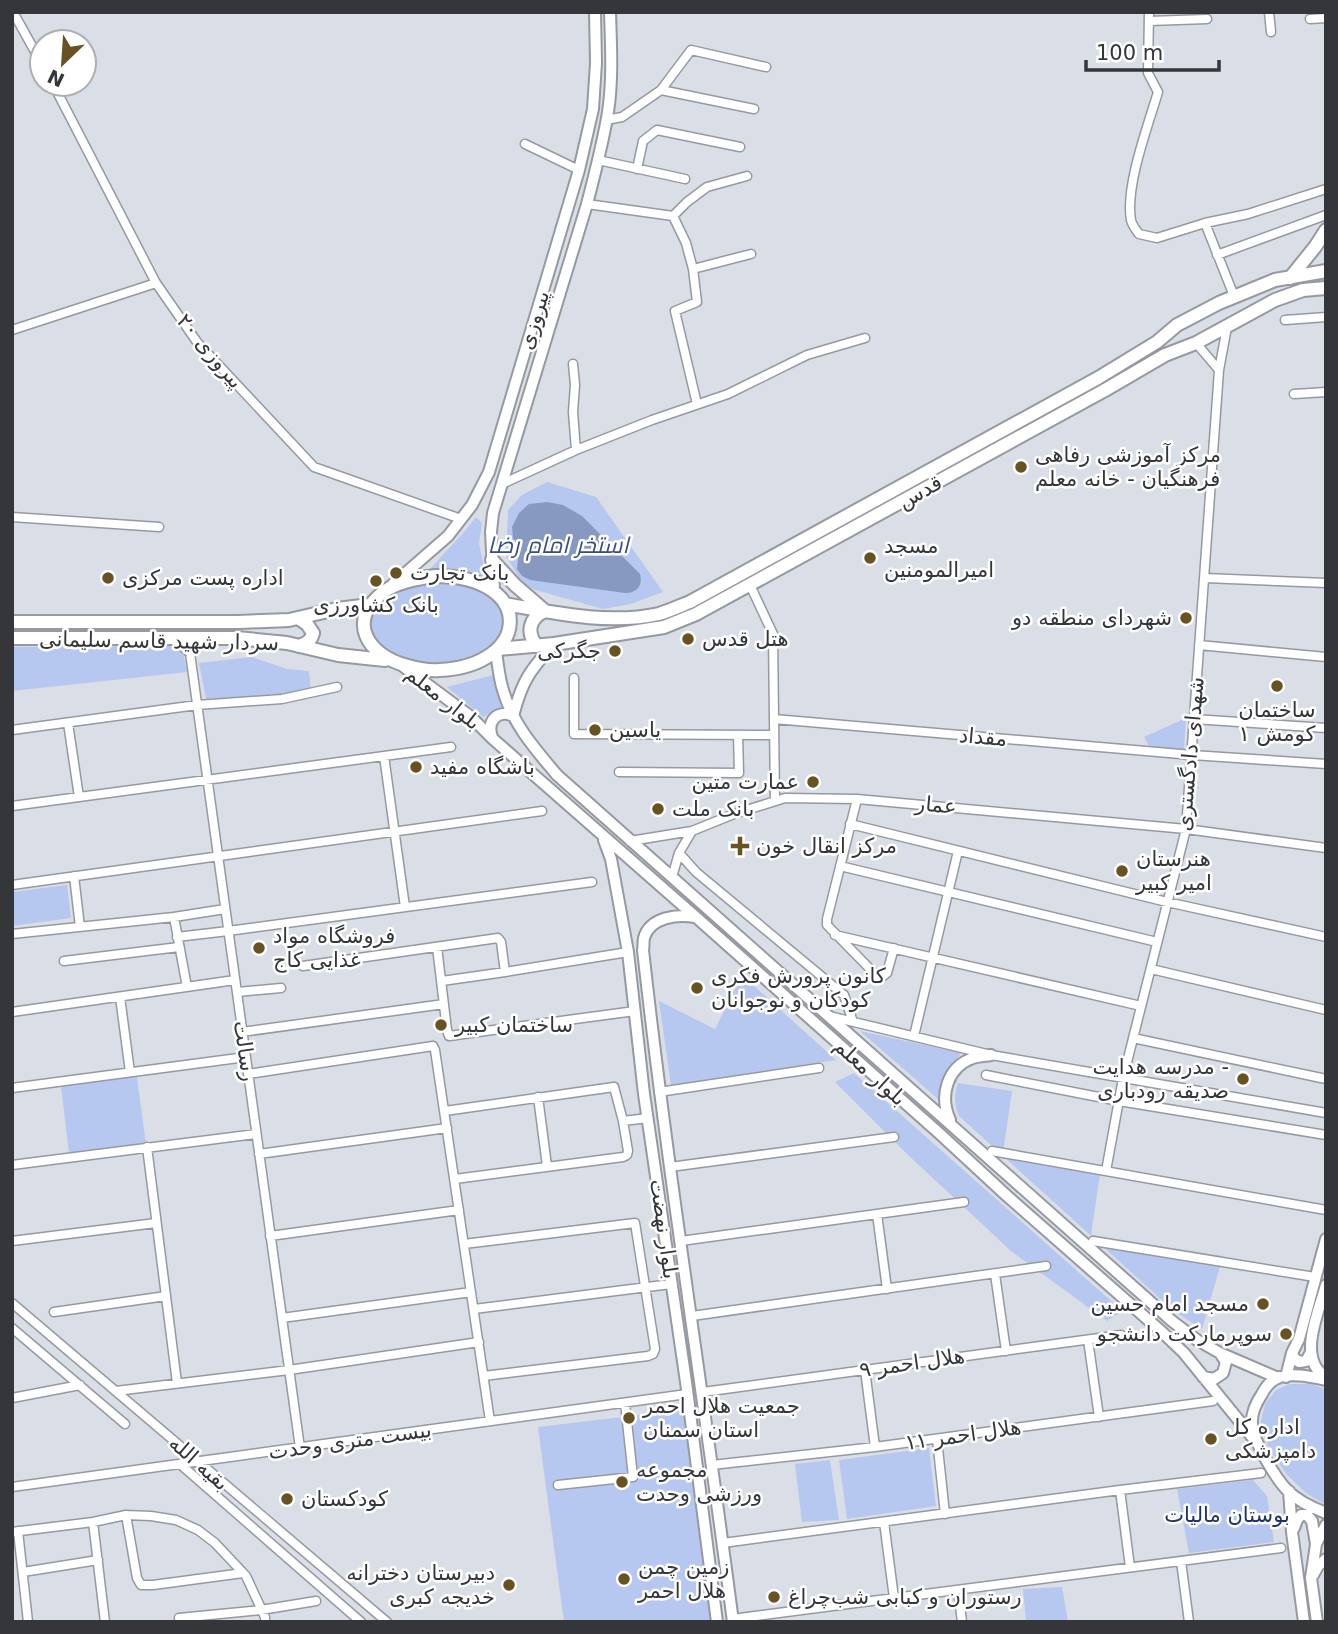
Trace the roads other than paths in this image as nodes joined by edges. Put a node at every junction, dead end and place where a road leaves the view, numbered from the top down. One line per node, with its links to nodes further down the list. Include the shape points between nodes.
1 (13, 12): 10 (street)
2 (595, 12): 20 (main road, پیروزی, via 593,109)
3 (610, 12): 15 (main road, پیروزی, via 612,63)
4 (1269, 12): 9 (street)
5 (1149, 17): 7 (street); 27 (street, via 1148,73 1158,92 1135,169 1131,223 1139,234 1157,238)
6 (1326, 18): 8 (street)
7 (1207, 19)
8 (1310, 19)
9 (1271, 32)
10 (28, 39)
11 (766, 67): 12 (street, via 691,50)
12 (661, 90): 14 (street); 15 (street, via 622,117)
13 (60, 98): 34 (street, پیروزی ۲۰)
14 (754, 109)
15 (606, 120): 18 (main road, پیروزی)
16 (524, 144): 20 (street)
17 (740, 147): 19 (street, via 657,130 643,141)
18 (598, 160): 19 (street); 24 (main road, پیروزی)
19 (637, 169): 22 (street)
20 (579, 170): 54 (main road, پیروزی, via 489,472)
21 (747, 176): 26 (street, via 707,187)
22 (685, 179)
23 (1326, 189): 27 (street)
24 (587, 204): 26 (street); 52 (main road, پیروزی)
25 (1326, 215): 30 (street)
26 (673, 216): 31 (street)
27 (1205, 223): 30 (street)
28 (1326, 230): 33 (main road)
29 (751, 254): 31 (street)
30 (1217, 255): 37 (street)
31 (693, 269): 50 (street, via 696,302 675,312)
32 (1326, 271): 33 (main road, قدس)
33 (1290, 278): 35 (main road, قدس)
34 (156, 283): 43 (street); 54 (street, پیروزی ۲۰, via 197,342 314,467)
35 (1269, 283): 37 (main road, قدس); 38 (main road, via 1278,291)
36 (1326, 288): 38 (main road, قدس)
37 (1234, 296): 41 (main road, قدس)
38 (1275, 300): 42 (main road, قدس)
39 (1326, 317): 40 (street)
40 (1286, 320)
41 (1177, 325): 45 (main road, via 1173,333 1176,343); 64 (main road, قدس, via 1098,378 690,602 661,613 617,619)
42 (1227, 327): 45 (main road, قدس); 47 (street, شهدای دادگستری)
43 (12, 330)
44 (865, 338): 50 (street, via 807,355)
45 (1194, 344): 47 (street); 59 (main road, قدس, via 1166,355)
46 (573, 364): 51 (street)
47 (1219, 370): 57 (street, شهدای دادگستری)
48 (1326, 392): 49 (street)
49 (1294, 394)
50 (697, 404): 51 (street)
51 (576, 450): 52 (street)
52 (502, 484): 56 (main road, پیروزی, via 493,513)
53 (12, 517): 55 (street)
54 (461, 519): 60 (main road, پیروزی)
55 (159, 527)
56 (492, 560): 61 (main road, پیروزی); 64 (main road)
57 (1205, 578): 58 (street); 71 (street, شهدای دادگستری)
58 (1326, 583)
59 (750, 585): 70 (main road, قدس, via 664,627); 82 (street, via 773,634)
60 (386, 590): 61 (main road, via 436,576 467,579); 63 (main road)
61 (495, 591): 62 (main road)
62 (505, 604): 64 (main road, قدس); 74 (main road, via 511,619 509,631)
63 (370, 605): 65 (main road); 77 (main road, via 365,615 367,639)
64 (545, 611): 73 (main road, via 530,626)
65 (298, 618): 66 (main road); 72 (main road, via 313,633)
66 (12, 622)
67 (12, 638): 68 (main road, سردار شهید قاسم سلیمانی)
68 (174, 638): 69 (main road, سردار شهید قاسم سلیمانی); 75 (street)
69 (209, 638): 72 (main road, سردار شهید قاسم سلیمانی); 75 (street)
70 (554, 644): 73 (main road, قدس); 81 (main road, via 534,666)
71 (1199, 645): 76 (street); 83 (street, شهدای دادگستری)
72 (299, 646): 77 (main road, سردار شهید قاسم سلیمانی)
73 (537, 646): 74 (main road, قدس)
74 (497, 650): 77 (main road, via 456,669 425,670); 81 (main road, بلوار معلم, via 503,690)
75 (190, 653): 80 (street, رسالت)
76 (1326, 657)
77 (394, 662): 89 (main road, بلوار معلم, via 462,709)
78 (575, 678): 87 (street, via 574,734)
79 (337, 687): 80 (street, via 282,699)
80 (197, 705): 84 (street); 95 (street, رسالت)
81 (513, 716): 89 (main road, via 495,716 489,727); 106 (main road, بلوار معلم, via 557,775)
82 (774, 719): 88 (street); 91 (street, مقداد)
83 (1194, 719): 85 (street); 91 (street, شهدای دادگستری)
84 (68, 723): 86 (street); 96 (street)
85 (1326, 728)
86 (12, 730)
87 (738, 735): 88 (street); 94 (street, via 739,773)
88 (774, 735): 98 (street)
89 (493, 739): 105 (main road, بلوار معلم)
90 (451, 747): 92 (street)
91 (1192, 755): 93 (street, مقداد); 102 (street, شهدای دادگستری)
92 (384, 756): 95 (street); 103 (street)
93 (1326, 764)
94 (619, 772)
95 (207, 779): 96 (street); 110 (street, رسالت)
96 (79, 797): 99 (street)
97 (857, 799): 98 (street, عمار); 101 (street); 102 (street, عمار)
98 (775, 801): 104 (street, عمار)
99 (12, 806)
100 (542, 811): 103 (street)
101 (850, 824): 108 (street); 111 (street)
102 (1186, 829): 107 (street, عمار); 117 (street, شهدای دادگستری)
103 (394, 831): 110 (street); 118 (street)
104 (692, 831): 106 (street, عمار); 109 (street)
105 (603, 837): 121 (main road, بلوار معلم); 124 (main road, بلوار نهضت)
106 (630, 841): 113 (main road, بلوار معلم)
107 (1326, 848)
108 (958, 851): 116 (street); 117 (street)
109 (679, 853): 113 (street); 152 (street, via 844,995)
110 (218, 857): 112 (street); 119 (street, رسالت)
111 (840, 866): 116 (street); 126 (street, via 827,919)
112 (74, 876): 115 (street); 122 (street)
113 (672, 877): 151 (main road, بلوار معلم)
114 (592, 882): 118 (street)
115 (12, 884)
116 (948, 892): 130 (street); 135 (street)
117 (1167, 902): 129 (street); 130 (street, شهدای دادگستری)
118 (405, 907): 123 (street)
119 (225, 909): 120 (street); 123 (street, رسالت)
120 (174, 917): 122 (street); 128 (street)
121 (697, 918): 127 (main road, via 667,917); 221 (main road, بلوار معلم, via 1162,1332)
122 (80, 927): 125 (street)
123 (228, 931): 128 (street); 140 (street, رسالت)
124 (625, 931): 127 (main road, via 638,929); 134 (main road, بلوار نهضت)
125 (12, 934)
126 (835, 935): 133 (street); 133 (street, via 883,978)
127 (645, 936): 165 (main road, بلوار نهضت)
128 (177, 937): 131 (street)
129 (1326, 937)
130 (1157, 942): 138 (street, شهدای دادگستری)
131 (179, 947): 136 (street); 142 (street)
132 (437, 947): 137 (street); 139 (street, via 498,938); 141 (street)
133 (894, 948): 135 (street)
134 (628, 952): 139 (street); 149 (main road, بلوار نهضت)
135 (932, 957): 147 (street); 154 (street)
136 (64, 961)
137 (303, 966)
138 (1150, 969): 147 (street, شهدای دادگستری); 148 (street)
139 (505, 972): 141 (street)
140 (235, 980): 142 (street); 144 (street, رسالت)
141 (442, 981): 146 (street)
142 (187, 987): 145 (street)
143 (281, 988): 144 (street)
144 (237, 992): 153 (street, رسالت)
145 (120, 997): 150 (street); 159 (street)
146 (444, 1004): 149 (street, via 449,1035); 153 (street)
147 (1141, 1006): 155 (street, شهدای دادگستری)
148 (1326, 1010)
149 (635, 1011): 170 (main road, بلوار نهضت)
150 (12, 1012)
151 (829, 1016): 152 (street); 172 (main road, بلوار معلم)
152 (853, 1022): 154 (street)
153 (242, 1032): 157 (street, رسالت)
154 (914, 1036): 156 (street)
155 (1133, 1038): 162 (street, شهدای دادگستری); 163 (street)
156 (991, 1055): 162 (street); 172 (main road, via 974,1057 949,1078 945,1111)
157 (246, 1057): 159 (street); 160 (street, رسالت)
158 (819, 1068): 165 (street)
159 (130, 1072): 164 (street)
160 (248, 1074): 168 (street, via 433,1046); 174 (street, رسالت)
161 (986, 1074): 167 (street)
162 (1123, 1078): 167 (street, شهدای دادگستری); 169 (street)
163 (1326, 1079)
164 (12, 1088)
165 (659, 1092): 182 (main road, بلوار نهضت)
166 (538, 1097): 168 (street); 171 (street, via 614,1087); 181 (street)
167 (1119, 1101): 175 (street); 183 (street, شهدای دادگستری)
168 (445, 1111): 173 (street)
169 (1326, 1113)
170 (648, 1118): 171 (street); 199 (main road, بلوار نهضت)
171 (623, 1121): 181 (street, via 627,1155)
172 (953, 1126): 215 (main road, بلوار معلم, via 1172,1321)
173 (447, 1128): 179 (street); 184 (street)
174 (256, 1133): 177 (street); 179 (street, رسالت)
175 (1326, 1135)
176 (894, 1137): 182 (street)
177 (147, 1147): 180 (street); 189 (street)
178 (992, 1151): 183 (street)
179 (259, 1154): 190 (street, رسالت)
180 (12, 1165)
181 (547, 1166): 184 (street)
182 (670, 1167): 193 (main road, بلوار نهضت)
183 (1106, 1171): 187 (street)
184 (455, 1179): 186 (street)
185 (964, 1202): 188 (street)
186 (459, 1210): 190 (street); 195 (street)
187 (1326, 1210)
188 (877, 1214): 193 (street); 201 (street)
189 (156, 1223): 192 (street); 204 (street)
190 (270, 1236): 209 (street, رسالت)
191 (1326, 1239): 198 (main road)
192 (12, 1241)
193 (681, 1241): 208 (main road, بلوار نهضت)
194 (1093, 1241): 198 (street)
195 (464, 1244): 200 (street, via 635,1223); 203 (street)
196 (1046, 1266): 197 (street)
197 (995, 1274): 201 (street); 214 (street)
198 (1315, 1277): 216 (main road)
199 (671, 1283): 200 (street); 228 (main road, بلوار نهضت)
200 (645, 1287): 206 (street); 220 (street, via 653,1354)
201 (887, 1289): 208 (street)
202 (1325, 1290): 217 (main road)
203 (471, 1292): 206 (street); 209 (street)
204 (166, 1296): 207 (street); 224 (street)
205 (12, 1303): 226 (street, بقیه الله)
206 (474, 1309): 213 (street)
207 (54, 1312)
208 (692, 1316): 227 (main road, بلوار نهضت)
209 (282, 1318): 218 (street, رسالت)
210 (12, 1328): 225 (street)
211 (1121, 1335): 212 (street, هلال احمر ۹)
212 (1087, 1340): 214 (street, هلال احمر ۹); 232 (street)
213 (479, 1342): 218 (street); 220 (street)
214 (1006, 1351): 219 (street, هلال احمر ۹)
215 (1220, 1353): 221 (main road, via 1226,1362 1223,1373 1214,1379); 222 (main road, بلوار معلم)
216 (1292, 1353): 217 (main road, via 1299,1362); 222 (main road)
217 (1310, 1354): 223 (main road)
218 (289, 1370): 224 (street); 238 (street, رسالت)
219 (865, 1370): 227 (street, هلال احمر ۹); 237 (street)
220 (484, 1376): 233 (street)
221 (1203, 1377): 236 (main road, بلوار معلم)
222 (1282, 1377): 223 (main road); 236 (main road, via 1265,1389 1254,1405 1252,1425)
223 (1326, 1379)
224 (177, 1383): 226 (street)
225 (80, 1385): 229 (street); 234 (street)
226 (116, 1391): 239 (street, بقیه الله)
227 (703, 1392): 241 (main road, بلوار نهضت)
228 (687, 1394): 231 (street, بیست متری وحدت); 266 (main road, بلوار نهضت)
229 (12, 1398)
230 (1213, 1401): 232 (street, هلال احمر ۱۱)
231 (625, 1403): 233 (street, بیست متری وحدت); 243 (street, via 633,1477)
232 (1099, 1417): 235 (street, هلال احمر ۱۱)
233 (490, 1421): 238 (street, بیست متری وحدت)
234 (125, 1424)
235 (937, 1439): 237 (street, هلال احمر ۱۱); 248 (street)
236 (1258, 1444): 246 (main road, بلوار معلم)
237 (875, 1447): 241 (street, هلال احمر ۱۱)
238 (300, 1448): 239 (street, بیست متری وحدت)
239 (198, 1462): 240 (street, بیست متری وحدت); 278 (street, بقیه الله)
240 (180, 1464): 244 (street, بیست متری وحدت); 277 (street)
241 (712, 1465): 255 (main road, بلوار نهضت)
242 (1261, 1474): 245 (street)
243 (558, 1485)
244 (12, 1487)
245 (1120, 1490): 248 (street); 261 (street)
246 (1289, 1491): 247 (main road); 254 (main road)
247 (1326, 1513)
248 (945, 1514): 251 (street)
249 (126, 1515): 250 (street); 263 (street, via 176,1520 198,1530); 263 (street, via 141,1586)
250 (93, 1522): 253 (street); 259 (street)
251 (884, 1522): 255 (street); 268 (street)
252 (1326, 1525): 256 (main road)
253 (15, 1532): 262 (street)
254 (1292, 1532): 256 (main road, via 1301,1515 1307,1515); 282 (main road)
255 (723, 1543): 264 (main road, بلوار نهضت)
256 (1315, 1544): 265 (main road)
257 (1281, 1548): 260 (street)
258 (1326, 1559): 265 (main road)
259 (98, 1560): 262 (street); 275 (street)
260 (1181, 1561): 261 (street); 281 (street)
261 (1130, 1567): 267 (street)
262 (23, 1572): 274 (street)
263 (243, 1573): 270 (street)
264 (727, 1578): 266 (main road); 273 (main road, بلوار نهضت)
265 (1311, 1578): 272 (main road)
266 (712, 1579): 279 (main road, بلوار نهضت)
267 (958, 1590): 268 (street); 280 (street)
268 (894, 1598): 273 (street)
269 (316, 1601): 270 (street)
270 (261, 1610): 271 (street); 276 (street)
271 (179, 1618)
272 (1320, 1619)
273 (733, 1620)
274 (28, 1622)
275 (105, 1622)
276 (265, 1622)
277 (361, 1622)
278 (387, 1622)
279 (717, 1622)
280 (962, 1622)
281 (1189, 1622)
282 (1304, 1622)

